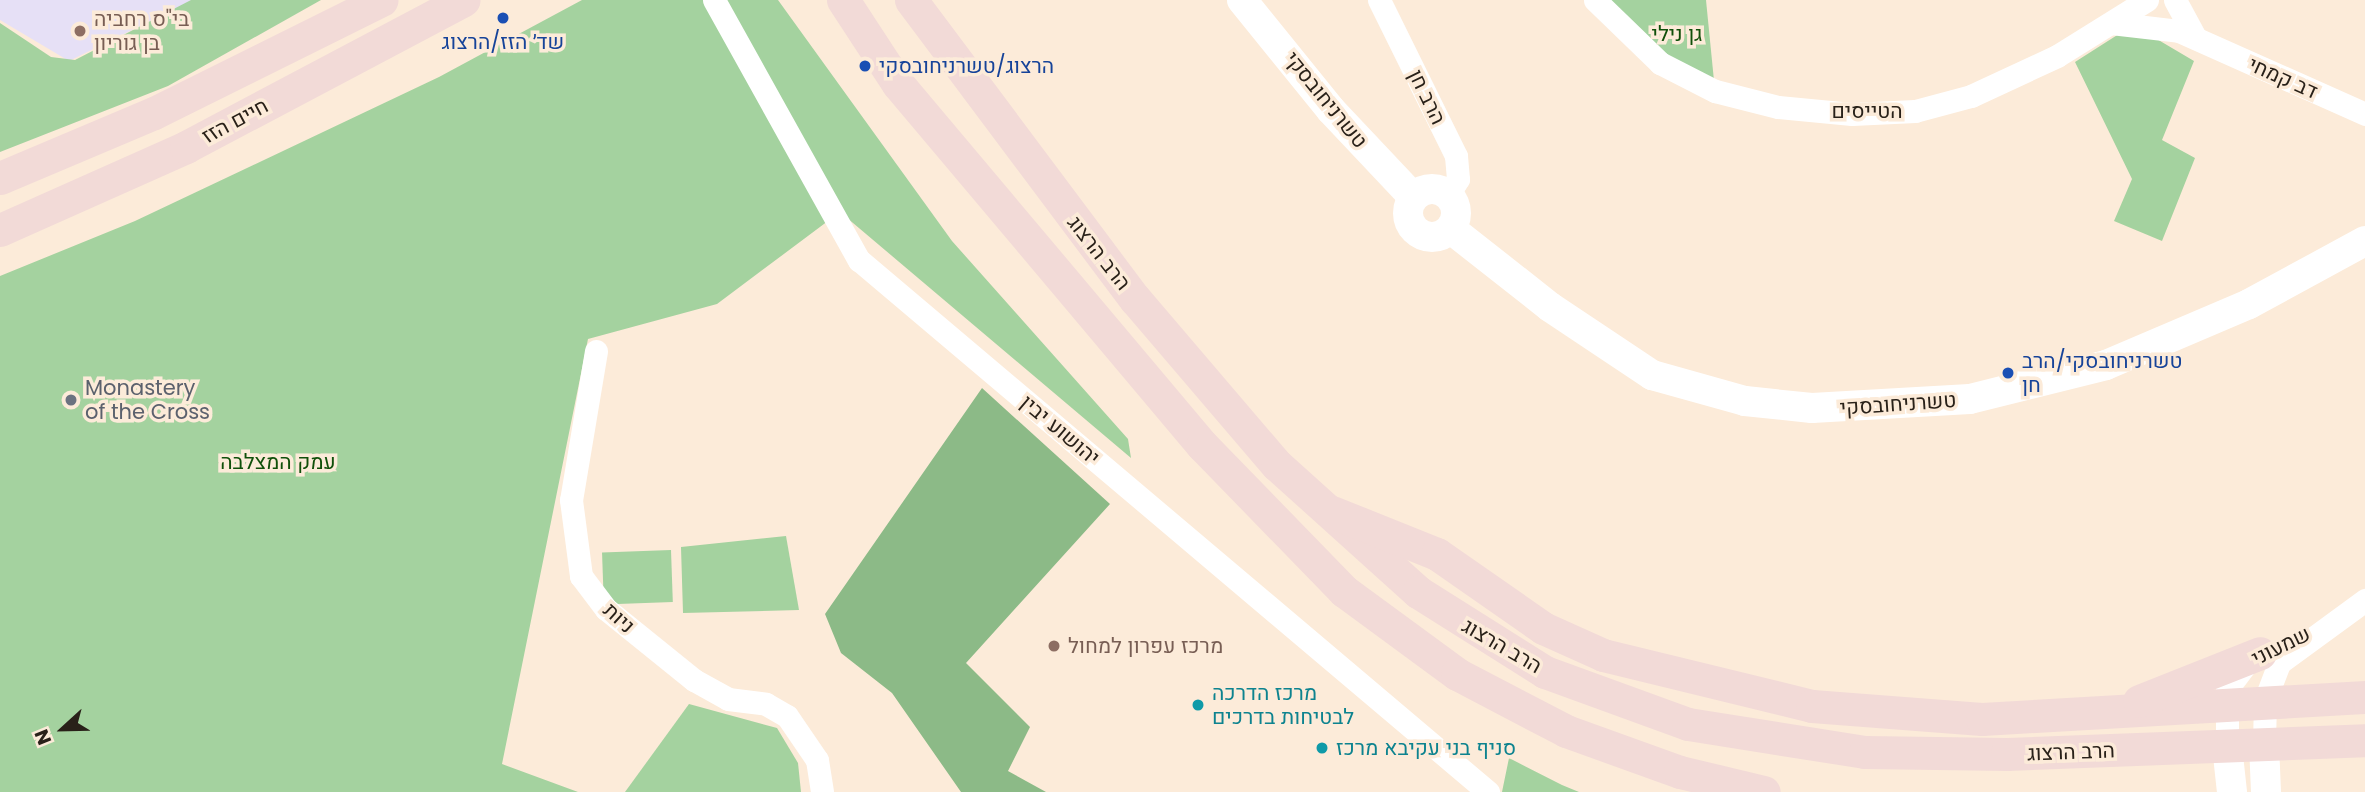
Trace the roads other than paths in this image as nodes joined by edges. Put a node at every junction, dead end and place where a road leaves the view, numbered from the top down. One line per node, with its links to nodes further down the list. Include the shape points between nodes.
1 (382, 0): 16 (main road, חיים הזז, via 155,113)
2 (464, 0): 20 (main road, חיים הזז, via 186,147)
3 (714, 0): 35 (street, יהושוע יבין, via 859,260)
4 (843, 0): 36 (main road, הרב הרצוג, via 898,84 1202,445 1344,591 1457,674 1566,732 1680,772)
5 (911, 0): 15 (main road, הרב הרצוג)
6 (933, 0): 15 (main road)
7 (1242, 0): 18 (street, טשרניחובסקי, via 1339,120)
8 (1379, 0): 17 (street, הרב חן, via 1456,156 1458,179)
9 (2147, 0): 12 (street, הטייסים)
10 (2175, 0): 13 (street, via 2182,23)
11 (1603, 5): 12 (street, הטייסים, via 1660,63 1716,91 1779,107 1852,114 1915,111 1971,96)
12 (2111, 23): 13 (street, דב קמחי, via 2167,27)
13 (2201, 41): 14 (street, דב קמחי)
14 (2365, 114)
15 (996, 119): 23 (main road, הרב הרצוג, via 1225,408)
16 (0, 178)
17 (1448, 195): 18 (street, via 1433,189); 19 (street, via 1456,214)
18 (1413, 197): 19 (street, via 1407,214 1419,234 1436,237)
19 (1451, 229): 21 (street, טשרניחובסקי, via 1550,307 1652,375 1745,401 1850,409 1970,399 2106,365 2249,304)
20 (0, 230)
21 (2365, 241)
22 (596, 351): 34 (street, ניות, via 572,500 581,576 606,609 694,680 728,699 766,704 788,716 817,760)
23 (1318, 507): 30 (main road, via 1437,554 1555,634 1717,687 1922,719); 33 (main road, הרב הרצוג, via 1467,628 1545,672 1688,724 1865,752)
24 (2365, 600): 25 (street, שמעוני)
25 (2321, 627): 26 (street, שמעוני); 28 (street, שמעוני, via 2279,663)
26 (2260, 653): 29 (street, שמעוני, via 2238,669); 30 (main road)
27 (2365, 697): 28 (main road)
28 (2265, 700): 29 (main road); 32 (street, שמעוני)
29 (2224, 703): 30 (main road); 33 (street, שמעוני)
30 (2121, 710)
31 (2365, 740): 32 (main road, הרב הרצוג)
32 (2264, 744): 33 (main road, הרב הרצוג); 38 (street)
33 (2227, 746): 37 (street)
34 (822, 792)
35 (1488, 792)
36 (1763, 792)
37 (2232, 792)
38 (2266, 792)

